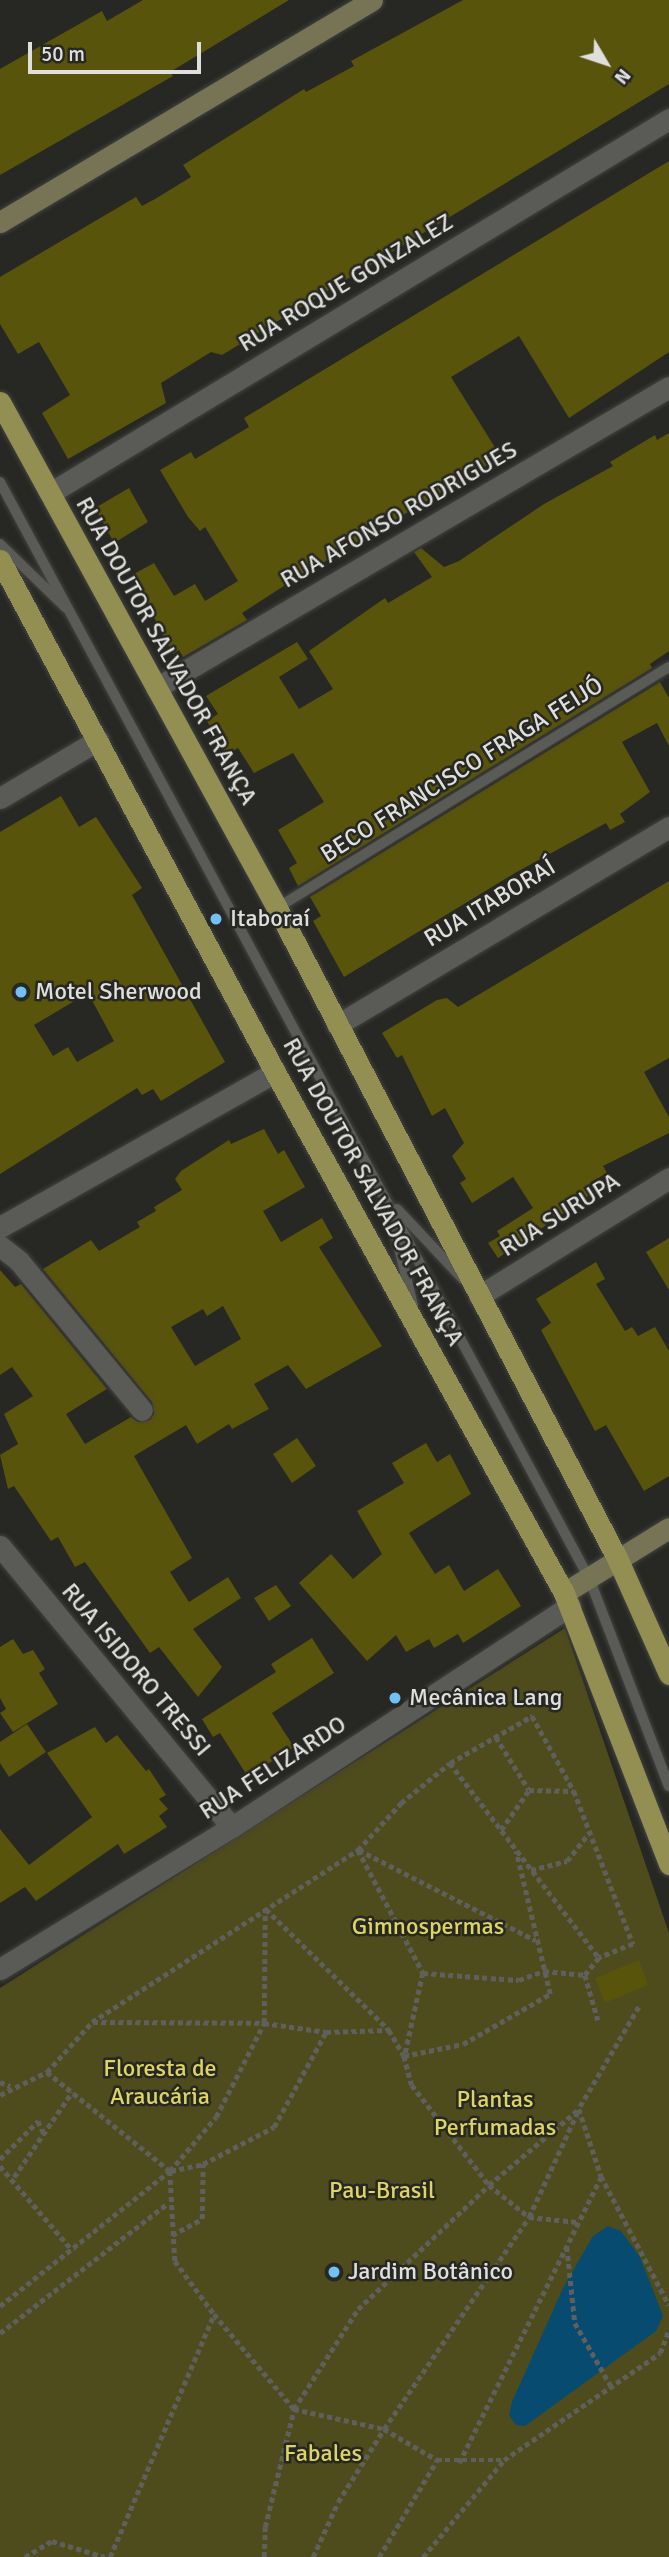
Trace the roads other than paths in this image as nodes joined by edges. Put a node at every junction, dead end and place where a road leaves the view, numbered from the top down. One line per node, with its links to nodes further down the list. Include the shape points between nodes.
1 (372, 0): 3 (street)
2 (669, 119): 7 (street, RUA ROQUE GONZALEZ)
3 (0, 222)
4 (669, 387): 12 (street, RUA AFONSO RODRIGUES)
5 (0, 402): 7 (main road, RUA DOUTOR SALVADOR FRANÇA)
6 (0, 482): 10 (lane)
7 (50, 493): 12 (main road, RUA DOUTOR SALVADOR FRANÇA)
8 (0, 544): 10 (lane)
9 (0, 560): 13 (main road, RUA DOUTOR SALVADOR FRANÇA)
10 (74, 616): 20 (lane)
11 (669, 667): 16 (lane, BECO FRANCISCO FRAGA FEIJÓ)
12 (156, 688): 16 (main road, RUA DOUTOR SALVADOR FRANÇA)
13 (99, 740): 14 (street); 18 (main road, RUA DOUTOR SALVADOR FRANÇA)
14 (0, 798)
15 (669, 827): 17 (street, RUA ITABORAÍ)
16 (277, 908): 17 (main road, RUA DOUTOR SALVADOR FRANÇA)
17 (337, 1025): 23 (main road, RUA DOUTOR SALVADOR FRANÇA)
18 (275, 1072): 21 (street); 24 (main road, RUA DOUTOR SALVADOR FRANÇA)
19 (669, 1178): 23 (street, RUA SURUPA)
20 (388, 1199): 23 (lane); 24 (lane); 29 (lane)
21 (0, 1227)
22 (0, 1245): 25 (street, via 19,1261)
23 (479, 1296): 28 (main road, RUA DOUTOR SALVADOR FRANÇA)
24 (418, 1329): 30 (main road, RUA DOUTOR SALVADOR FRANÇA)
25 (142, 1410)
26 (669, 1528): 28 (street, RUA FELIZARDO)
27 (0, 1546): 33 (street, RUA ISIDORO TRESSI)
28 (618, 1560): 29 (street, RUA FELIZARDO); 31 (main road, RUA DOUTOR SALVADOR FRANÇA)
29 (589, 1578): 30 (street, RUA FELIZARDO); 32 (lane)
30 (567, 1599): 33 (street, RUA FELIZARDO); 34 (main road, RUA DOUTOR SALVADOR FRANÇA)
31 (669, 1674)
32 (669, 1786)
33 (232, 1827): 35 (street, RUA FELIZARDO)
34 (669, 1864)
35 (0, 1969)

